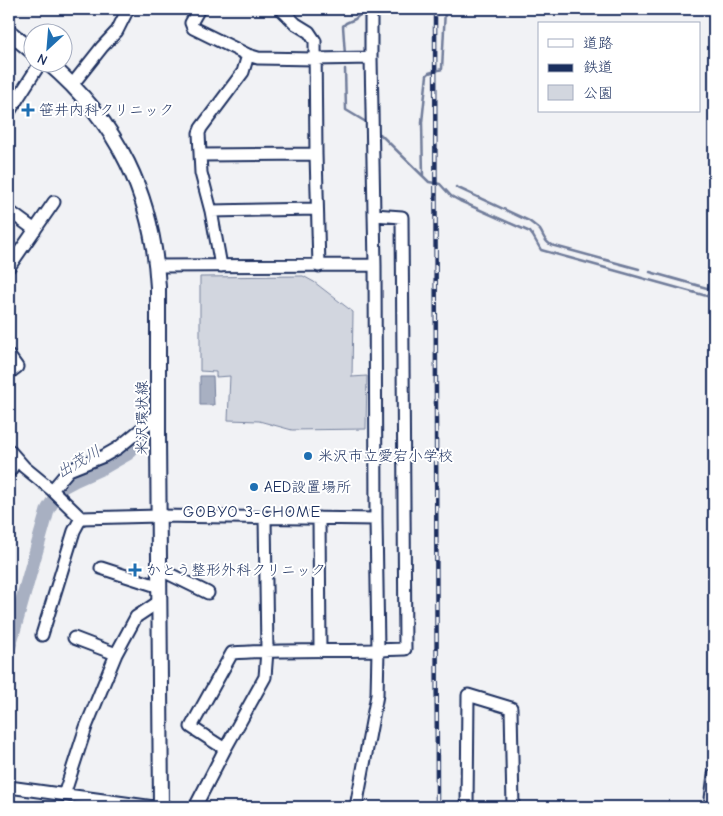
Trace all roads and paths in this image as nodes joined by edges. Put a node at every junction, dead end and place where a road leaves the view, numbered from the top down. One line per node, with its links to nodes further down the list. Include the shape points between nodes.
1 (128, 9): 12 (street, via 117,31)
2 (199, 9): 7 (street, via 191,23 193,28)
3 (281, 9): 9 (street, via 309,32 315,41)
4 (371, 9): 8 (street)
5 (9, 32): 6 (main road)
6 (22, 43)
7 (248, 55): 9 (street); 15 (street, via 243,72 201,128)
8 (371, 58): 9 (street); 20 (street)
9 (315, 59): 14 (street)
10 (34, 72): 13 (street)
11 (58, 72): 12 (main road, 米沢環状線)
12 (72, 85): 22 (main road, 米沢環状線, via 100,117 127,162 142,195)
13 (9, 112)
14 (316, 154): 15 (street); 17 (street)
15 (201, 155): 19 (street, via 202,178)
16 (54, 202): 21 (street)
17 (317, 209): 19 (street); 24 (street)
18 (9, 211): 21 (street)
19 (211, 211): 23 (street)
20 (374, 215): 25 (street); 45 (street, via 402,217 405,649)
21 (35, 230): 26 (street)
22 (157, 266): 23 (street); 29 (main road, 米沢環状線)
23 (221, 266): 24 (street)
24 (319, 266): 25 (street)
25 (375, 266): 38 (street)
26 (9, 267)
27 (9, 356): 28 (street, via 17,367)
28 (9, 373)
29 (158, 416): 33 (street, via 118,448 70,470); 34 (main road, 米沢環状線)
30 (9, 450): 31 (street)
31 (17, 460): 32 (street); 33 (street)
32 (9, 472)
33 (52, 490): 36 (street)
34 (159, 516): 35 (street); 36 (street); 40 (main road, 米沢環状線)
35 (265, 517): 37 (street); 46 (street)
36 (81, 518): 43 (street, via 74,531)
37 (319, 518): 38 (street); 47 (street)
38 (376, 518): 45 (street)
39 (101, 568): 42 (street)
40 (159, 569): 41 (street); 42 (main road, 米沢環状線)
41 (208, 593)
42 (160, 594): 48 (street, via 136,617); 55 (main road, 米沢環状線)
43 (42, 635)
44 (74, 638): 48 (street)
45 (378, 650): 47 (street); 57 (street, via 377,695)
46 (267, 651): 47 (street); 49 (street, via 265,676); 49 (street, via 232,653 191,727)
47 (320, 651)
48 (116, 654): 52 (street, via 86,727)
49 (225, 749): 56 (street)
50 (714, 775): 60 (street)
51 (9, 787): 52 (street)
52 (64, 795): 53 (street)
53 (95, 803): 54 (street)
54 (154, 807)
55 (160, 807)
56 (195, 807)
57 (356, 807)
58 (467, 807): 59 (street, via 468,695 511,708)
59 (513, 807)
60 (710, 807)

